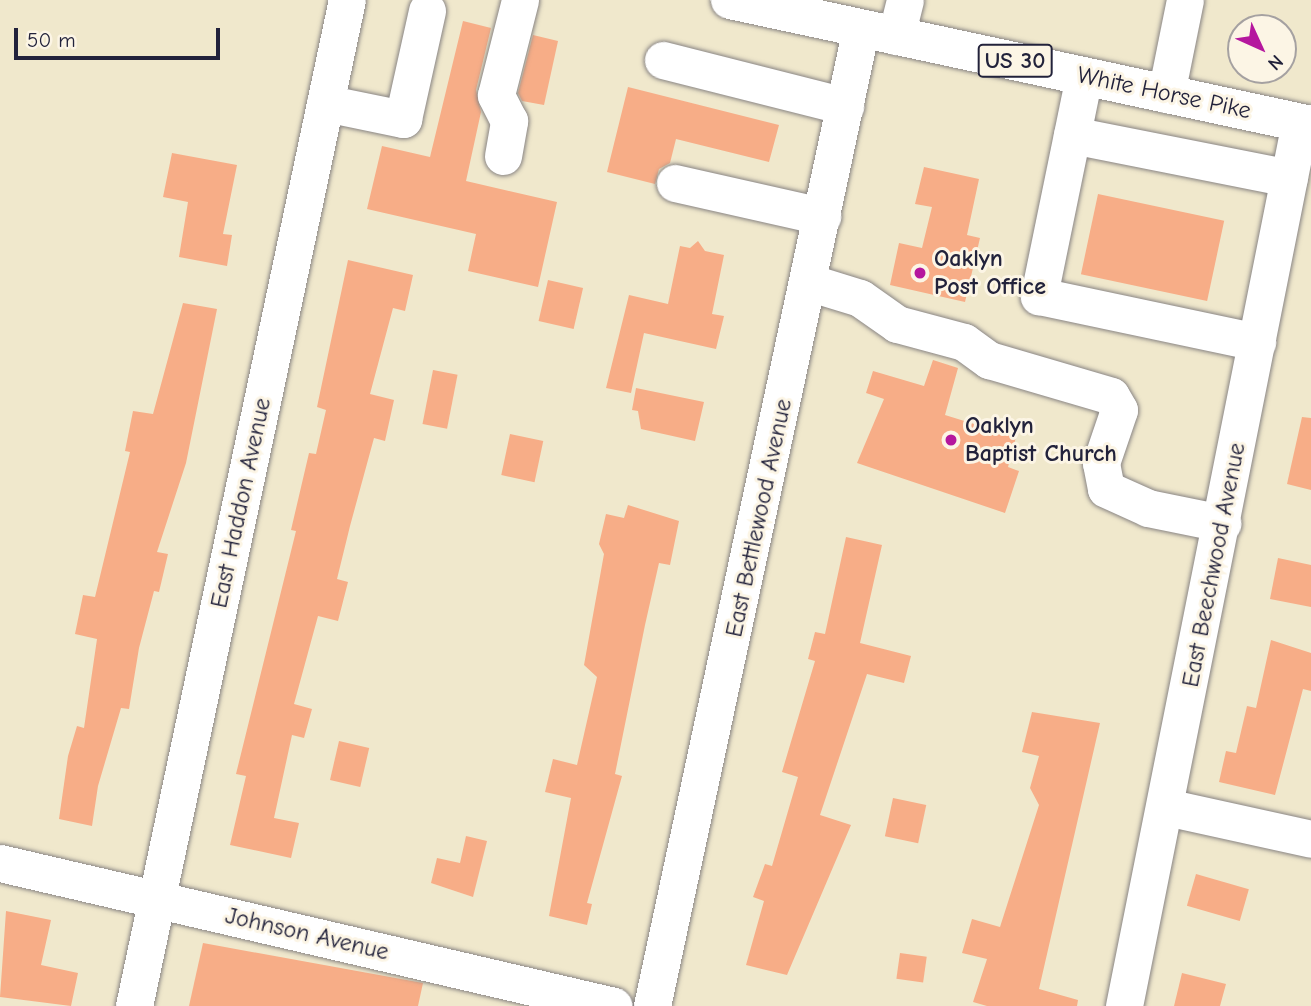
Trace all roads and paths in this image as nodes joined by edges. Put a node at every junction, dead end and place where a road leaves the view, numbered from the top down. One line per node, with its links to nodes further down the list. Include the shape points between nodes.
1 (347, 0): 11 (street, East Haddon Avenue)
2 (520, 0): 15 (street, via 496,95 509,121)
3 (730, 0): 5 (highway, White Horse Pike / US 30)
4 (1185, 0): 10 (street)
5 (805, 8): 7 (highway, White Horse Pike / US 30)
6 (427, 11): 11 (street, via 403,120)
7 (888, 21): 9 (highway, White Horse Pike / US 30); 12 (street, East Bettlewood Avenue)
8 (663, 60): 12 (street)
9 (1084, 76): 10 (highway, White Horse Pike / US 30); 14 (street)
10 (1166, 94): 13 (highway, White Horse Pike / US 30)
11 (325, 103): 25 (street, East Haddon Avenue)
12 (845, 106): 18 (street, East Bettlewood Avenue)
13 (1306, 124): 16 (street, East Beechwood Avenue)
14 (1072, 135): 16 (street); 20 (street, via 1039,296)
15 (503, 156)
16 (1289, 178): 20 (street, East Beechwood Avenue)
17 (675, 183): 18 (street)
18 (822, 216): 19 (street, East Bettlewood Avenue)
19 (808, 282): 21 (street, via 860,298 897,324 964,342 989,360 1111,396 1119,410 1101,463 1106,489 1147,508); 28 (street, East Bettlewood Avenue)
20 (1257, 342): 21 (street, East Beechwood Avenue)
21 (1222, 523): 22 (street, East Beechwood Avenue)
22 (1166, 807): 23 (street); 29 (street, East Beechwood Avenue)
23 (1311, 839)
24 (0, 863): 25 (street, Johnson Avenue)
25 (159, 899): 26 (street, East Haddon Avenue); 27 (street, Johnson Avenue)
26 (134, 1006)
27 (614, 1006)
28 (652, 1006)
29 (1124, 1006)

